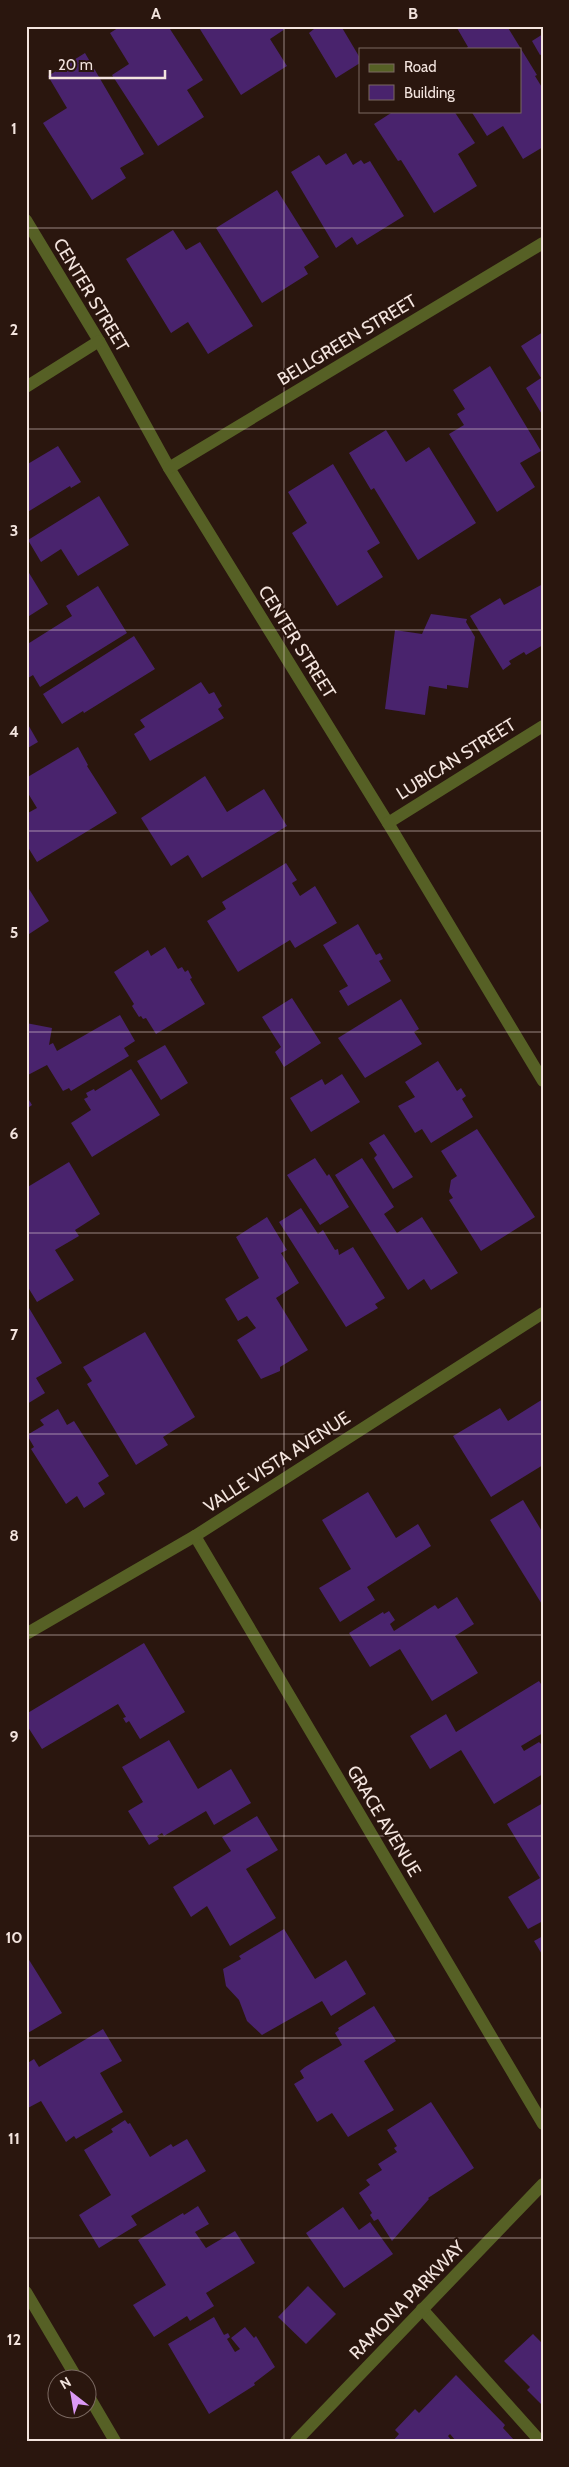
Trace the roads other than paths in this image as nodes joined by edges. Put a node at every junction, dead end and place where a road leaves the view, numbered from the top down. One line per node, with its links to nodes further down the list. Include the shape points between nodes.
1 (26, 220): 3 (street, CENTER STREET)
2 (543, 243): 5 (street, BELLGREEN STREET)
3 (99, 341): 4 (street); 5 (street, CENTER STREET)
4 (26, 387)
5 (169, 468): 7 (street, CENTER STREET)
6 (543, 726): 7 (street, LUBICAN STREET)
7 (388, 822): 8 (street, CENTER STREET)
8 (543, 1081)
9 (543, 1313): 10 (street, VALLE VISTA AVENUE)
10 (195, 1536): 11 (street, VALLE VISTA AVENUE); 12 (street, GRACE AVENUE)
11 (26, 1634)
12 (543, 2124)
13 (543, 2184): 15 (street, RAMONA PARKWAY)
14 (26, 2292): 16 (street)
15 (422, 2309): 19 (street, RAMONA PARKWAY); 20 (street)
16 (72, 2370)
17 (98, 2412): 18 (street)
18 (115, 2441)
19 (296, 2441)
20 (540, 2441)

